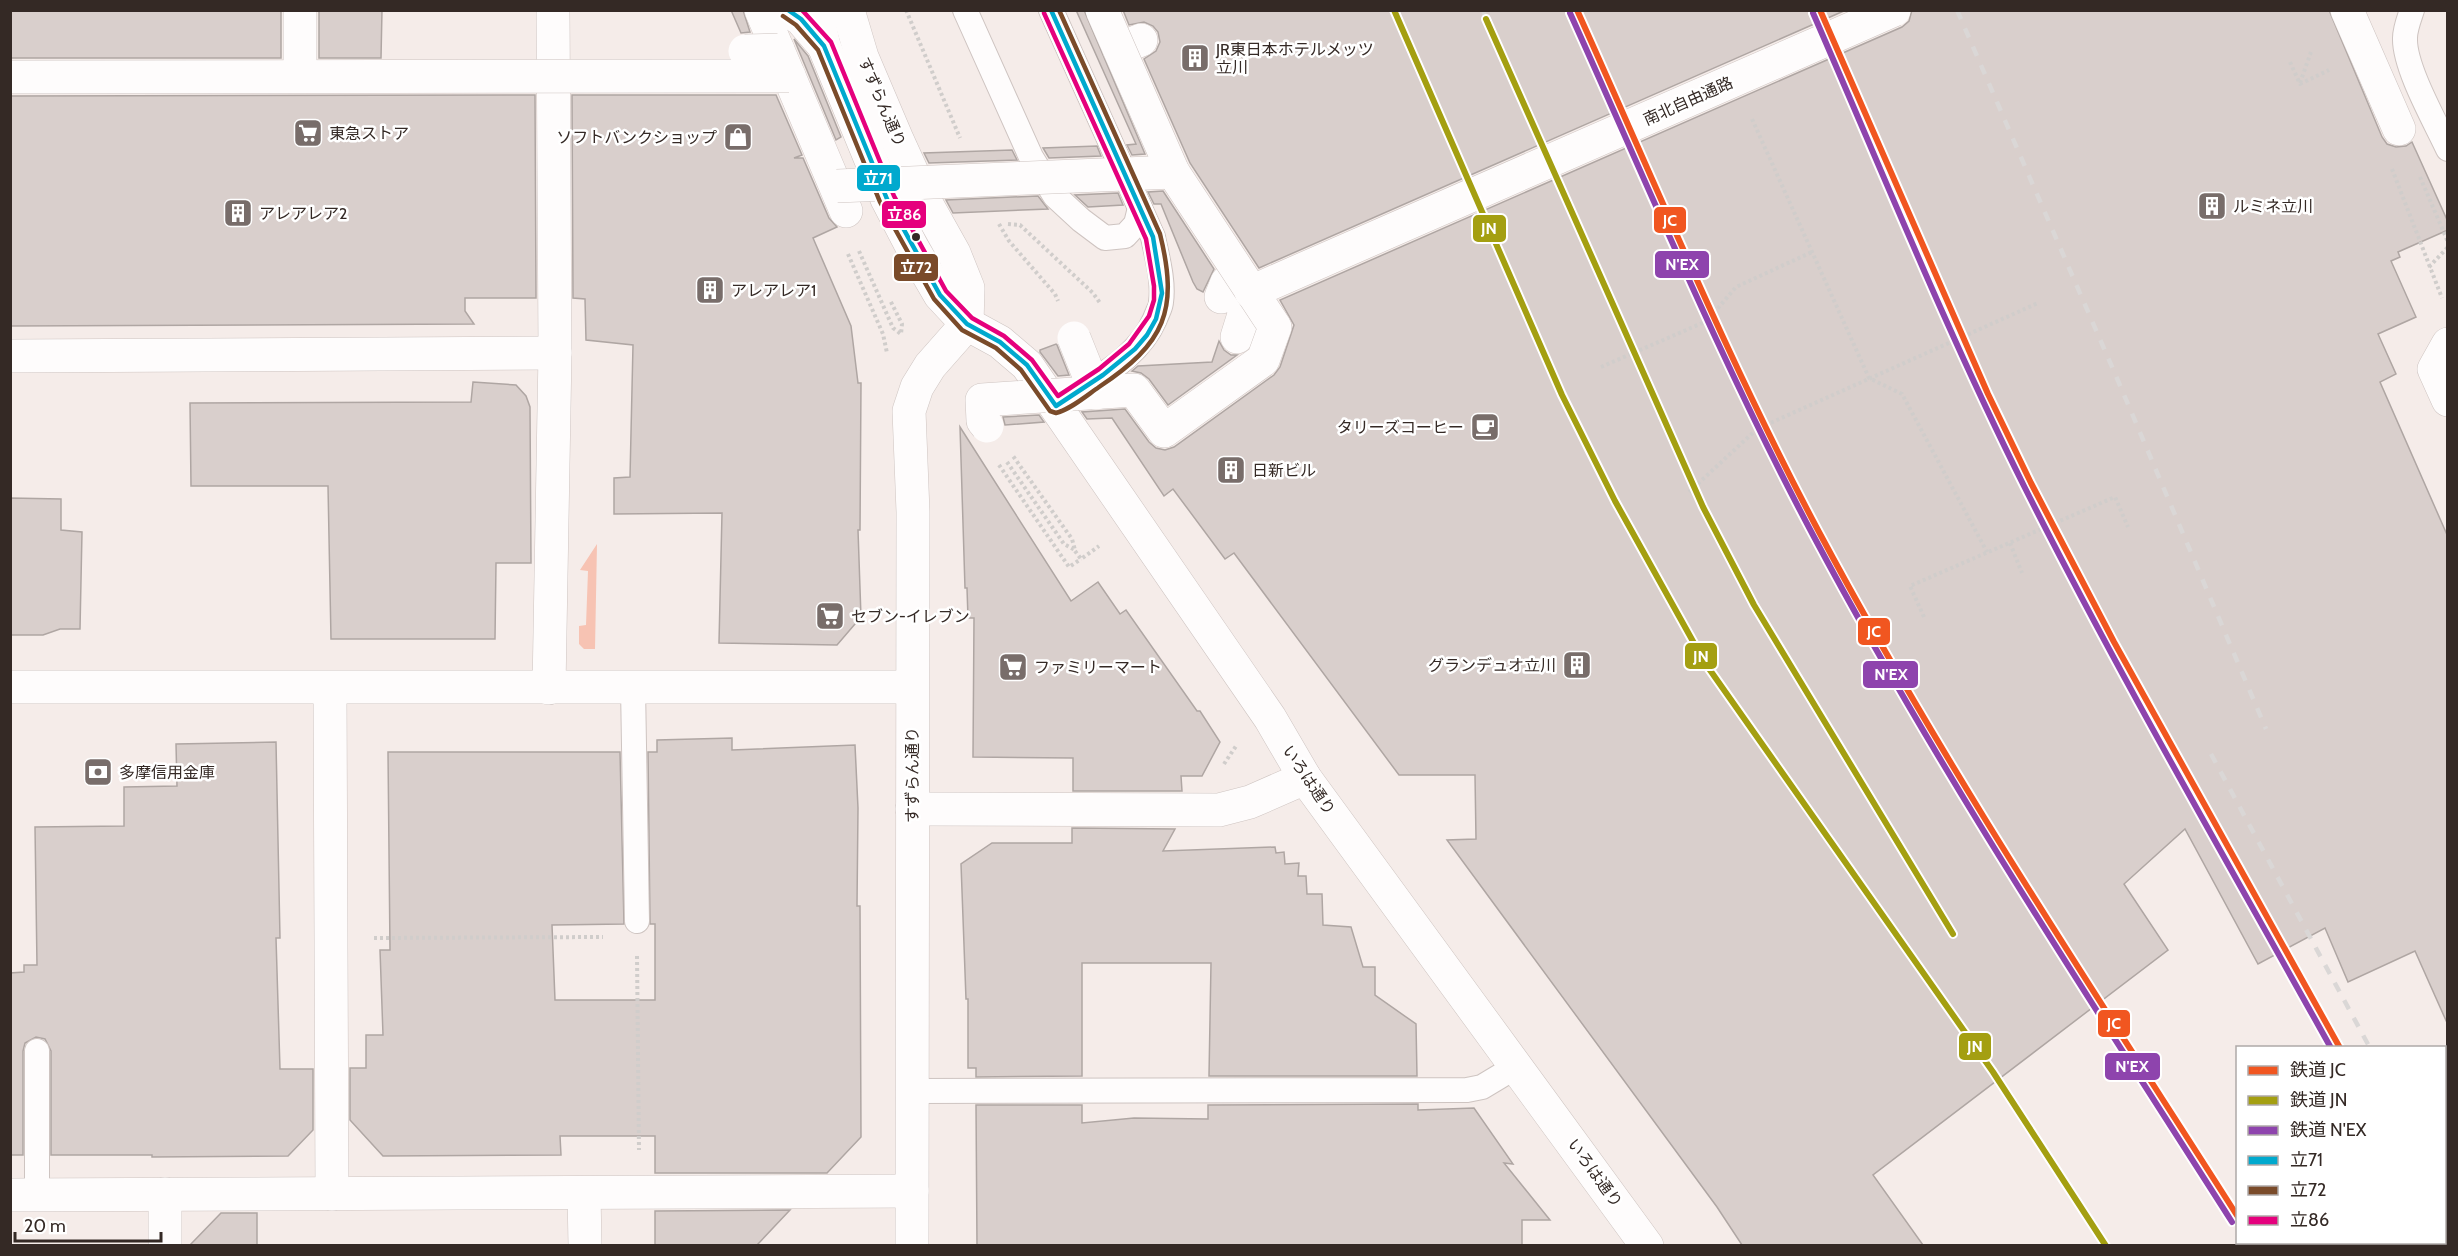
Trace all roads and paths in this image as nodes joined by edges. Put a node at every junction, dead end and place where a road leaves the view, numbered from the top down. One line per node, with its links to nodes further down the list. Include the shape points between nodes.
1 (300, 10): 17 (street, bridge)
2 (553, 10): 42 (street)
3 (761, 10): 19 (street)
4 (787, 10): 14 (street, via 801,19)
5 (816, 10): 14 (street)
6 (848, 10): 38 (street, すずらん通り, via 862,57 896,137 968,288)
7 (965, 10): 28 (lane, via 1031,157 1055,196 1106,238 1125,236 1136,224)
8 (1051, 10): 28 (lane)
9 (1102, 10): 27 (street, bridge, via 1130,45)
10 (1574, 10): 24 (path)
11 (1894, 10): 22 (street, 南北自由通路, bridge)
12 (2347, 10): 25 (street)
13 (2412, 10): 26 (lane, via 2405,39 2409,62)
14 (824, 46): 38 (street, すずらん通り, via 887,199 940,295)
15 (745, 51): 19 (street, bridge)
16 (2311, 52): 23 (path)
17 (298, 56): 19 (street, bridge); 21 (street, bridge)
18 (2290, 62): 23 (path)
19 (784, 63): 29 (street)
20 (2339, 66): 23 (path)
21 (10, 77)
22 (1735, 80): 24 (street, 南北自由通路, bridge); 32 (path)
23 (2300, 84)
24 (1626, 128): 34 (street, 南北自由通路, bridge)
25 (2399, 129): 31 (path)
26 (2448, 149)
27 (1173, 172): 29 (street, bridge); 34 (street, bridge)
28 (1140, 208): 48 (lane, via 1153,237 1160,276 1161,302 1151,327 1137,348 1117,366)
29 (846, 210): 37 (path, via 893,328 901,334)
30 (999, 224): 40 (path, via 1055,294)
31 (2448, 245): 33 (path)
32 (1812, 252): 36 (path, via 1736,286); 45 (path)
33 (2430, 267)
34 (1236, 294): 39 (street); 46 (street, bridge, via 1275,327 1263,360 1164,431 1134,390)
35 (2038, 303): 45 (path)
36 (1707, 321): 44 (path); 49 (path)
37 (902, 324)
38 (967, 324): 48 (street, いろは通り, via 1000,342 1027,365); 64 (street, すずらん通り, via 930,366 909,411)
39 (1237, 337)
40 (1074, 338): 46 (street, bridge)
41 (2448, 344): 47 (street, via 2434,369)
42 (555, 353): 43 (street); 66 (street)
43 (10, 356)
44 (1601, 367)
45 (1869, 378): 49 (path); 58 (path, via 1902,394)
46 (1095, 393): 50 (street, bridge, via 982,400 983,421)
47 (2448, 400)
48 (1056, 406): 69 (street, いろは通り, via 1270,718)
49 (1757, 429): 51 (path)
50 (992, 438): 56 (path, via 1072,539); 56 (path, via 1064,544); 59 (path, via 1069,567)
51 (1689, 492)
52 (2128, 527): 54 (path, via 2115,497)
53 (1092, 536): 55 (path)
54 (2010, 543): 58 (path); 60 (path)
55 (1099, 546): 57 (path); 59 (path)
56 (1075, 550): 59 (path)
57 (1108, 552)
58 (1987, 552): 61 (path, via 1910,586)
59 (1081, 559)
60 (2022, 573)
61 (1924, 617)
62 (10, 687): 65 (street)
63 (633, 687): 64 (street); 66 (street); 71 (lane)
64 (912, 687): 70 (street, すずらん通り)
65 (330, 688): 66 (street); 72 (street)
66 (549, 688)
67 (1235, 738): 68 (path, via 1236,746)
68 (1224, 764)
69 (1305, 778): 70 (street, via 1250,802 1219,810); 76 (street, いろは通り)
70 (912, 809): 77 (street, すずらん通り)
71 (637, 921)
72 (331, 936): 73 (path); 82 (street)
73 (613, 937)
74 (636, 948): 79 (path)
75 (36, 1051): 83 (lane)
76 (1517, 1066): 77 (lane, via 1482,1087 1467,1090); 87 (street, いろは通り)
77 (912, 1091): 78 (street, すずらん通り)
78 (912, 1191): 79 (street); 86 (street, すずらん通り)
79 (640, 1192): 80 (street)
80 (584, 1193): 82 (street); 85 (street)
81 (165, 1194): 82 (street); 83 (street); 84 (street)
82 (332, 1194)
83 (24, 1195)
84 (165, 1245)
85 (585, 1245)
86 (912, 1245)
87 (1647, 1245)

